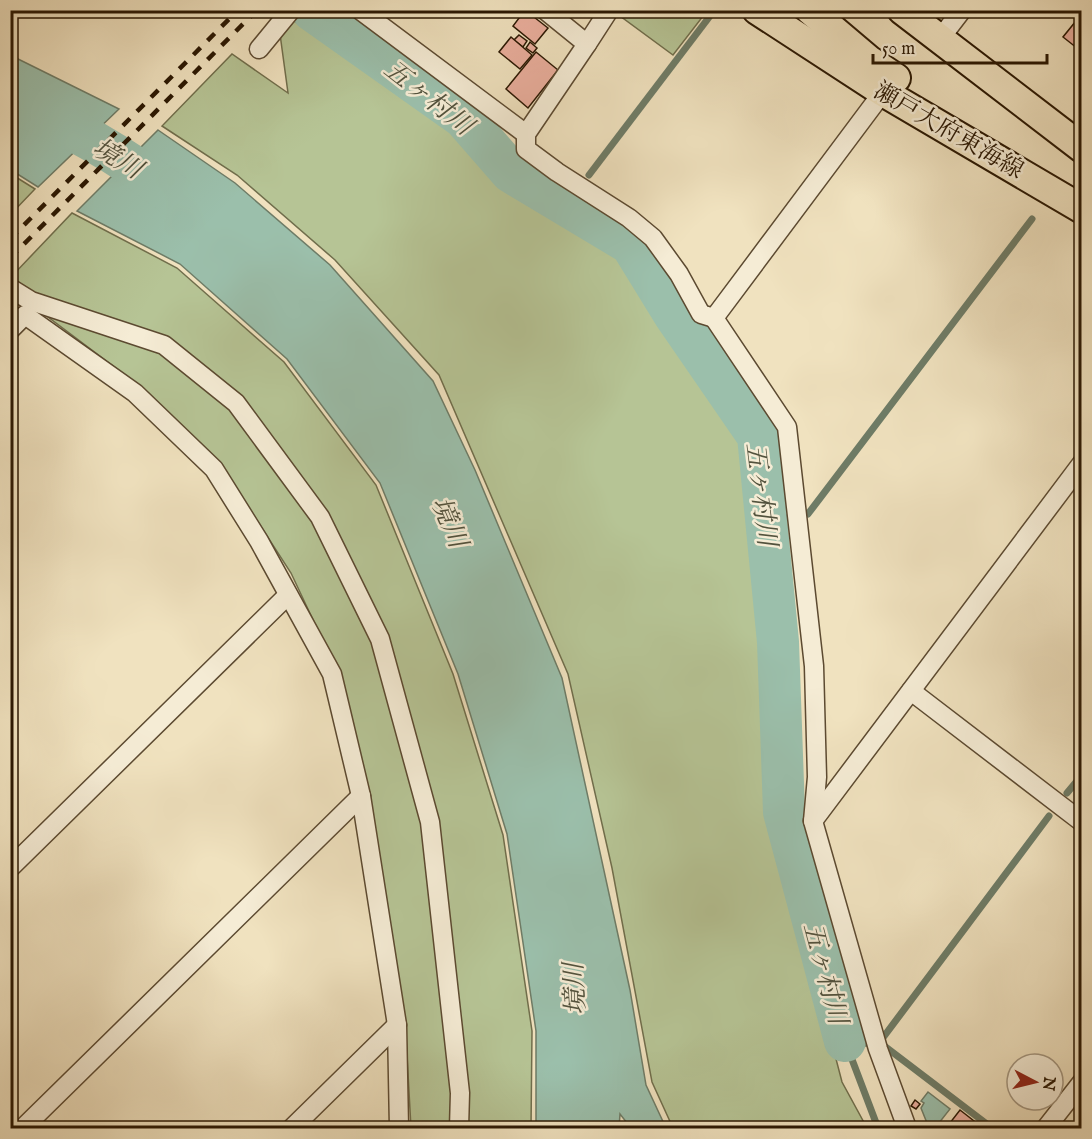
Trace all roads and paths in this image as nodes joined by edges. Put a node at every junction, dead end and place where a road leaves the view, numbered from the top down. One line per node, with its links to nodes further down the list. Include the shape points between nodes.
1 (360, 10): 13 (street)
2 (545, 10): 10 (street)
3 (609, 10): 10 (street)
4 (757, 10): 12 (main road, 瀬戸大府東海線)
5 (810, 10): 14 (main road, via 869,60 939,106)
6 (902, 10): 9 (main road)
7 (962, 10): 9 (street)
8 (287, 16): 11 (street)
9 (939, 40): 15 (main road)
10 (587, 44): 13 (street)
11 (259, 49)
12 (883, 92): 14 (main road, 瀬戸大府東海線); 19 (street)
13 (526, 134): 19 (street, via 526,149 653,238 701,314)
14 (980, 148): 16 (main road, 瀬戸大府東海線)
15 (1082, 148)
16 (1082, 209)
17 (10, 288): 18 (street)
18 (28, 308): 20 (street); 22 (street, via 135,393 214,470); 33 (street, via 164,345 236,404 320,517 380,639 430,822 460,1093)
19 (714, 318): 25 (street, via 787,427 814,666 817,777)
20 (10, 330)
21 (1082, 463): 23 (street)
22 (288, 595): 24 (street, via 332,674); 27 (street)
23 (911, 691): 25 (street); 26 (street)
24 (361, 796): 28 (street); 30 (street)
25 (813, 821): 34 (street, via 876,1042)
26 (1082, 822)
27 (10, 868)
28 (397, 1025): 31 (street); 32 (street)
29 (1082, 1082): 35 (street)
30 (22, 1128)
31 (292, 1128)
32 (399, 1128)
33 (459, 1128)
34 (907, 1128)
35 (1046, 1128)

